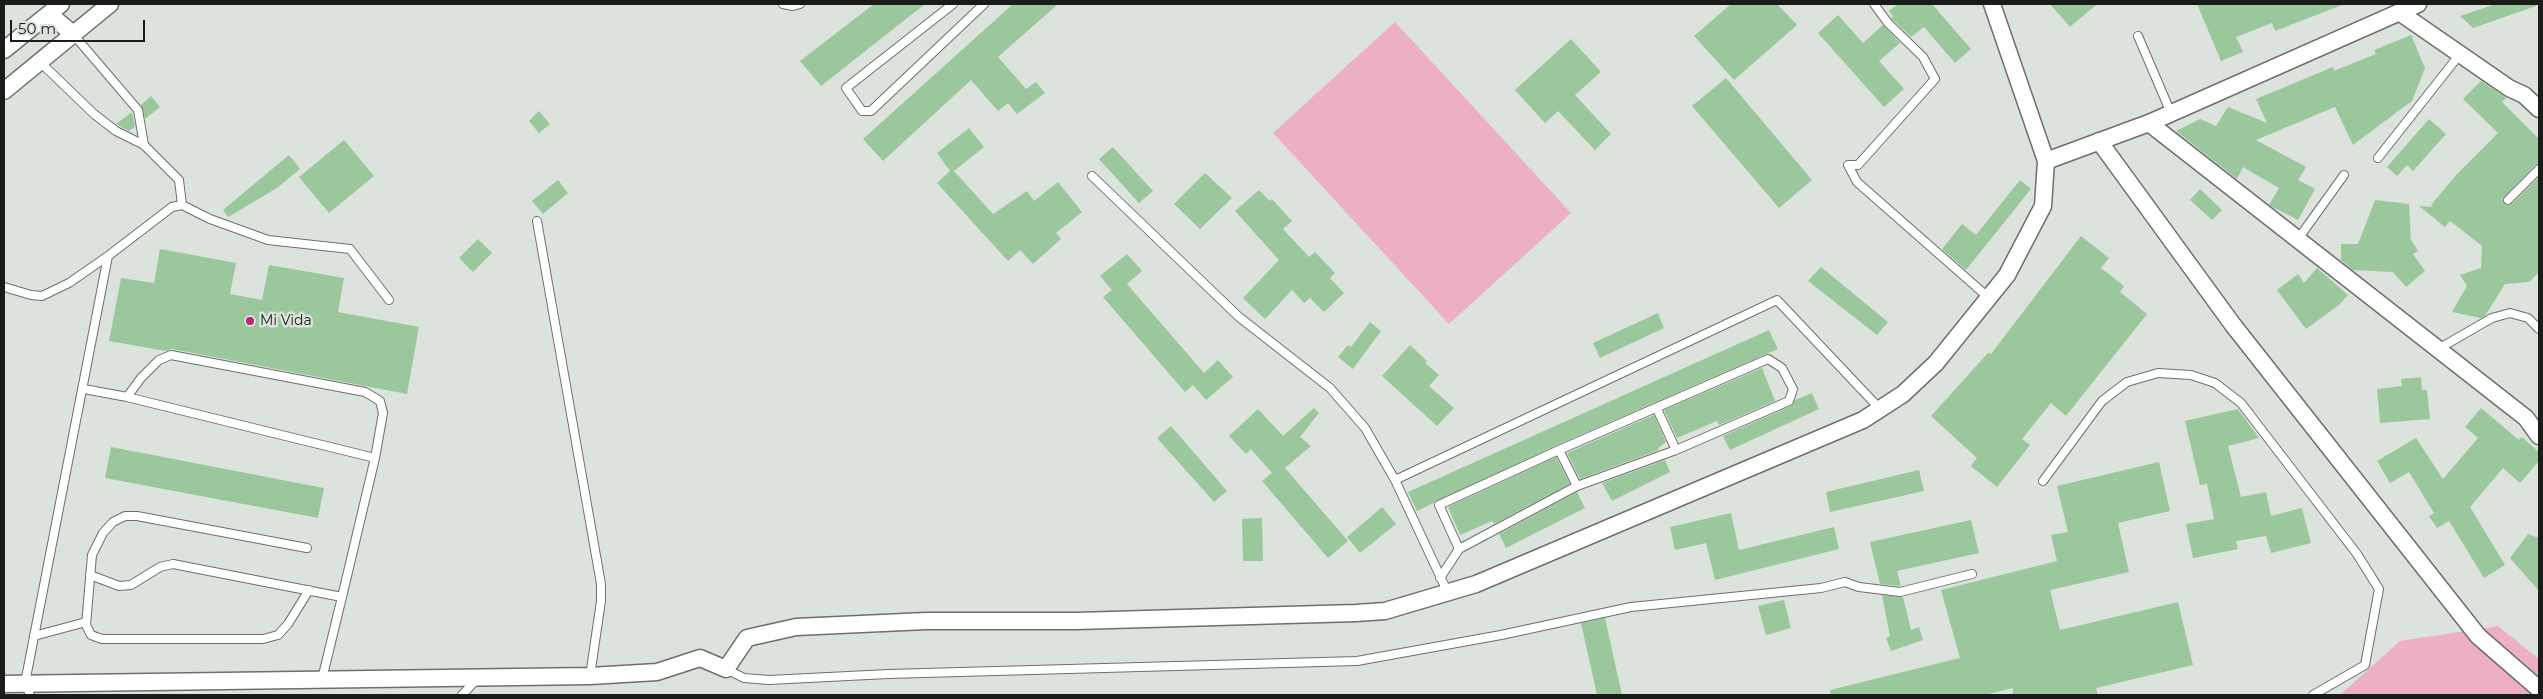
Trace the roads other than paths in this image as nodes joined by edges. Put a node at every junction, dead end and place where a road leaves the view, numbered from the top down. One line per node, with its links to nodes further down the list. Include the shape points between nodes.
1 (110, 4): 11 (street)
2 (783, 4): 3 (lane)
3 (800, 4)
4 (953, 4): 5 (lane, via 846,88 862,111 871,111)
5 (984, 4)
6 (1874, 4): 33 (lane, via 1923,57 1934,79 1858,165 1848,165 1857,182)
7 (1992, 4): 23 (street)
8 (2418, 4): 10 (street)
9 (54, 9): 11 (street); 13 (street)
10 (2399, 12): 14 (street); 18 (street)
11 (72, 34): 15 (street); 21 (lane, via 138,110)
12 (2138, 36): 18 (lane)
13 (4, 50)
14 (2460, 54): 17 (street); 22 (lane)
15 (40, 62): 16 (street); 21 (lane, via 94,114 116,131)
16 (4, 91)
17 (2539, 108)
18 (2171, 113): 19 (street)
19 (2149, 123): 20 (street); 30 (street)
20 (2099, 141): 23 (street); 64 (street, via 2233,324 2478,636)
21 (144, 145): 28 (lane, via 179,180)
22 (2378, 158)
23 (2046, 162): 33 (street, via 2043,206 2007,275)
24 (2539, 169): 27 (lane)
25 (2344, 175): 30 (lane)
26 (1092, 176): 45 (lane, via 1238,316 1330,388 1366,428)
27 (2508, 200)
28 (182, 205): 31 (lane, via 172,207); 34 (lane, via 268,240 350,249)
29 (537, 221): 59 (lane, via 600,584 601,601)
30 (2298, 238): 36 (street)
31 (108, 256): 32 (lane, via 69,283 42,296); 37 (lane)
32 (4, 287)
33 (1989, 298): 40 (street, via 1936,363 1903,394)
34 (389, 300)
35 (2539, 329): 36 (lane, via 2528,318 2510,313 2492,318)
36 (2438, 349): 41 (street, via 2526,418)
37 (84, 389): 38 (lane); 57 (lane)
38 (127, 396): 44 (lane); 44 (lane, via 159,360 171,356 365,392 380,401 382,413)
39 (1657, 409): 42 (lane); 43 (lane); 43 (lane, via 1768,359 1782,368 1793,389 1789,401)
40 (1880, 409): 45 (lane, via 1777,300); 54 (street, via 1863,420)
41 (2539, 436)
42 (1559, 450): 47 (lane); 49 (lane, via 1439,505)
43 (1676, 450): 47 (lane)
44 (375, 458): 55 (lane)
45 (1395, 480): 52 (lane)
46 (2043, 481): 66 (lane, via 2102,401 2127,382 2158,373 2191,375 2215,383 2241,403 2379,589 2365,665)
47 (1577, 486): 49 (lane)
48 (307, 548): 50 (lane, via 125,516 113,522 103,534 92,556)
49 (1459, 549): 52 (lane)
50 (90, 574): 53 (lane, via 119,586 131,585 160,567 174,564); 56 (lane)
51 (1972, 574): 58 (lane, via 1900,592 1845,582 1821,588 1632,607 1357,661 770,680 744,678)
52 (1440, 578): 54 (lane)
53 (309, 590): 55 (lane); 56 (lane, via 278,635 263,639 102,639 91,635)
54 (1448, 593): 58 (street, via 1385,610 1326,615 926,621 796,627 747,638)
55 (342, 597): 61 (lane)
56 (86, 622): 57 (lane)
57 (34, 636): 63 (lane)
58 (726, 669): 59 (street, via 700,658 658,672)
59 (590, 676): 60 (street)
60 (477, 679): 61 (street); 65 (lane)
61 (321, 681): 63 (street)
62 (4, 684): 63 (street)
63 (27, 689)
64 (2539, 689)
65 (462, 695)
66 (2314, 695)

